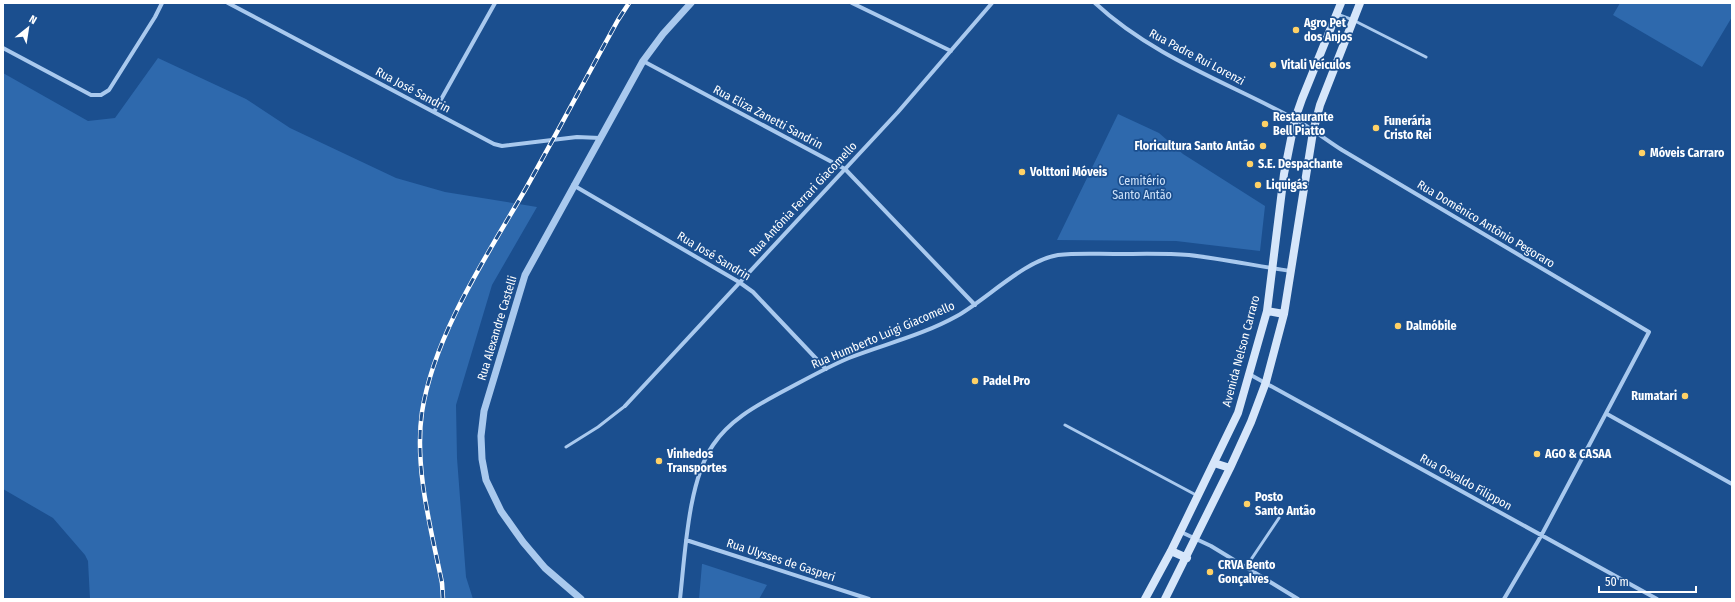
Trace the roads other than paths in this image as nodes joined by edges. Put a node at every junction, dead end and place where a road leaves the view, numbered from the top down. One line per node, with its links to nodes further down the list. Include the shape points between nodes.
1 (162, 3): 12 (street, via 109,90 101,95 91,96)
2 (228, 3): 16 (street, Rua José Sandrin)
3 (495, 3): 16 (street)
4 (691, 3): 15 (street, Rua Alexandre Castelli)
5 (852, 3): 13 (street)
6 (992, 3): 13 (street, Rua Antônia Ferrari Giacomello)
7 (1095, 3): 17 (street, Rua Padre Rui Lorenzi, via 1134,34 1168,55)
8 (1341, 3): 10 (main road, Avenida Nelson Carraro)
9 (1360, 3): 11 (main road)
10 (1337, 14): 11 (lane); 17 (main road, Avenida Nelson Carraro)
11 (1353, 20): 14 (lane); 18 (main road, via 1320,105)
12 (3, 48)
13 (951, 52): 20 (street, Rua Antônia Ferrari Giacomello)
14 (1426, 57)
15 (643, 61): 19 (street, Rua Alexandre Castelli); 20 (street, Rua Eliza Zanetti Sandrin)
16 (434, 112): 19 (street, Rua José Sandrin, via 502,146 577,137)
17 (1295, 119): 18 (street, Rua Padre Rui Lorenzi); 22 (main road, Avenida Nelson Carraro, via 1284,174)
18 (1313, 132): 23 (main road); 32 (street, Rua Domênico Antônio Pegoraro, via 1649,332)
19 (600, 138): 21 (street, Rua Alexandre Castelli)
20 (845, 169): 24 (street, Rua Antônia Ferrari Giacomello); 25 (street, Rua Eliza Zanetti Sandrin)
21 (573, 185): 24 (street, Rua José Sandrin); 47 (street, Rua Alexandre Castelli, via 525,275 484,411 481,436 486,480 501,511 545,568)
22 (1273, 268): 23 (street, Rua Humberto Luigi Giacomello); 25 (street, Rua Humberto Luigi Giacomello, via 1188,255 1056,255 1029,266); 26 (main road, Avenida Nelson Carraro)
23 (1292, 271): 27 (main road)
24 (739, 282): 28 (street, Rua José Sandrin, via 753,292); 31 (street, Rua Antônia Ferrari Giacomello)
25 (975, 305): 28 (street, Rua Humberto Luigi Giacomello, via 936,326)
26 (1267, 311): 27 (main road); 29 (main road, Avenida Nelson Carraro)
27 (1284, 314): 30 (main road)
28 (826, 369): 43 (street, Rua Humberto Luigi Giacomello, via 737,418 722,432 712,446 698,477)
29 (1249, 374): 30 (street, Rua Osvaldo Filippon); 35 (main road, Avenida Nelson Carraro, via 1238,413)
30 (1266, 382): 36 (main road); 41 (street, Rua Osvaldo Filippon)
31 (625, 406): 34 (lane)
32 (1607, 414): 37 (street); 41 (street)
33 (1065, 425): 38 (lane)
34 (566, 447)
35 (1214, 463): 36 (main road); 38 (main road, Avenida Nelson Carraro)
36 (1230, 468): 42 (main road)
37 (1732, 484)
38 (1198, 496): 40 (main road, Avenida Nelson Carraro)
39 (1279, 518): 46 (lane)
40 (1181, 532): 42 (street); 44 (main road, Avenida Nelson Carraro)
41 (1541, 536): 53 (street); 54 (street, Rua Osvaldo Filippon)
42 (1196, 539): 45 (main road); 46 (street)
43 (686, 540): 48 (street, Rua Humberto Luigi Giacomello); 49 (street, Rua Ulysses de Gasperi)
44 (1172, 551): 45 (main road); 50 (main road, Avenida Nelson Carraro)
45 (1187, 558): 51 (main road)
46 (1246, 567): 52 (street)
47 (581, 599)
48 (680, 599)
49 (869, 599)
50 (1145, 599)
51 (1165, 599)
52 (1298, 599)
53 (1504, 599)
54 (1657, 599)

